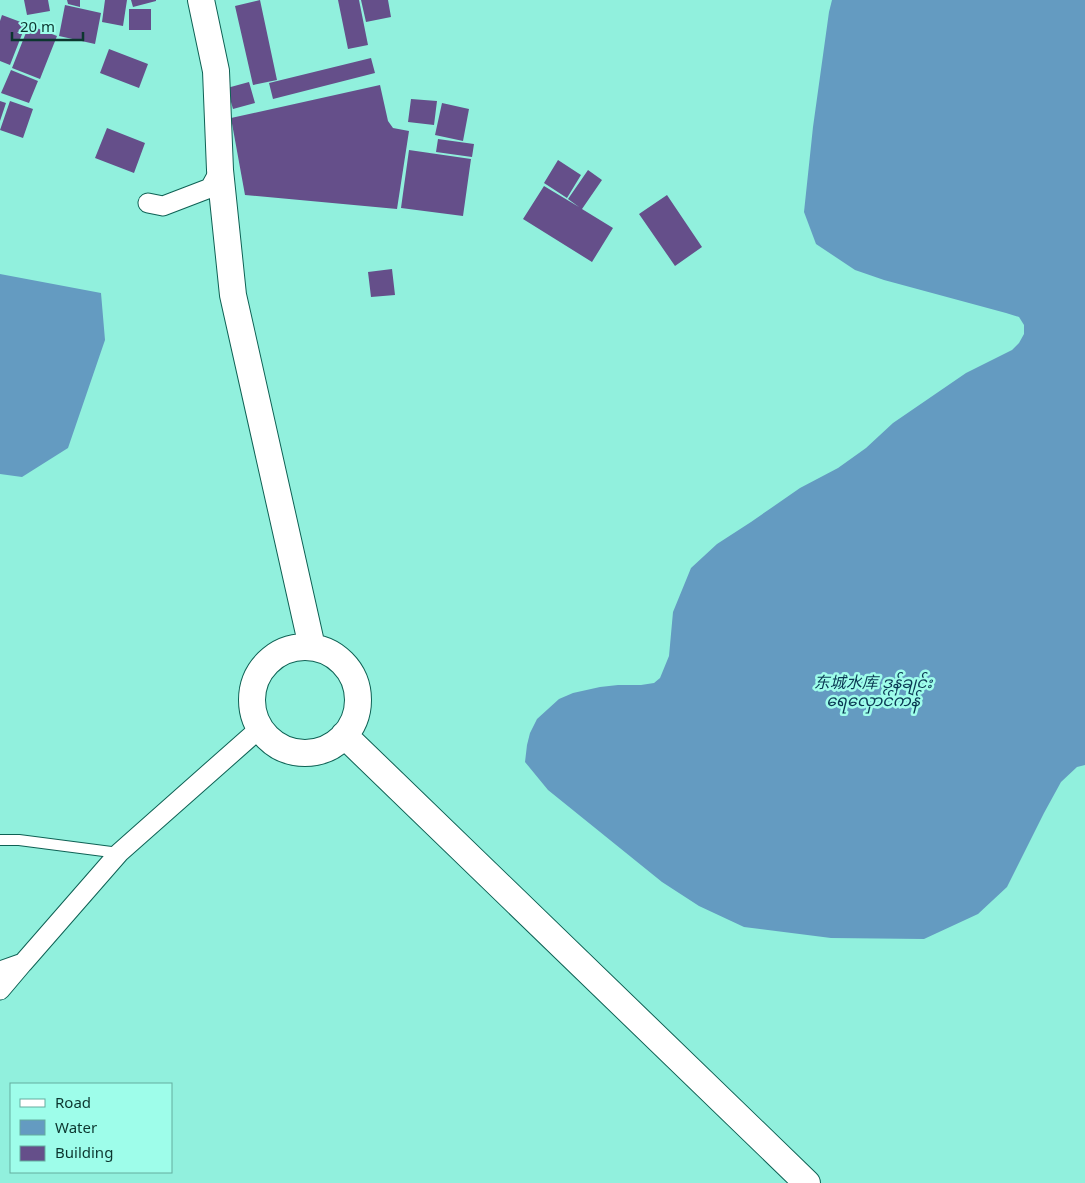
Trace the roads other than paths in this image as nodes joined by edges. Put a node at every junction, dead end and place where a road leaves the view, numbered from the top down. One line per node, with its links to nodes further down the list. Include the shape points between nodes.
1 (201, 0): 2 (street, via 216,71)
2 (220, 170): 3 (street, via 210,188 163,206); 4 (street, via 234,295)
3 (148, 203)
4 (312, 647): 5 (street, via 295,647 278,653 264,664 255,679 251,696 252,713); 6 (street, via 329,652 344,662 354,678 358,695 357,713)
5 (259, 729): 6 (street, via 271,742 286,750 304,753 322,750); 8 (street)
6 (344, 735): 12 (street)
7 (0, 840): 8 (lane)
8 (119, 853): 9 (street)
9 (23, 963): 10 (street); 11 (street)
10 (0, 971)
11 (0, 990)
12 (807, 1183)

